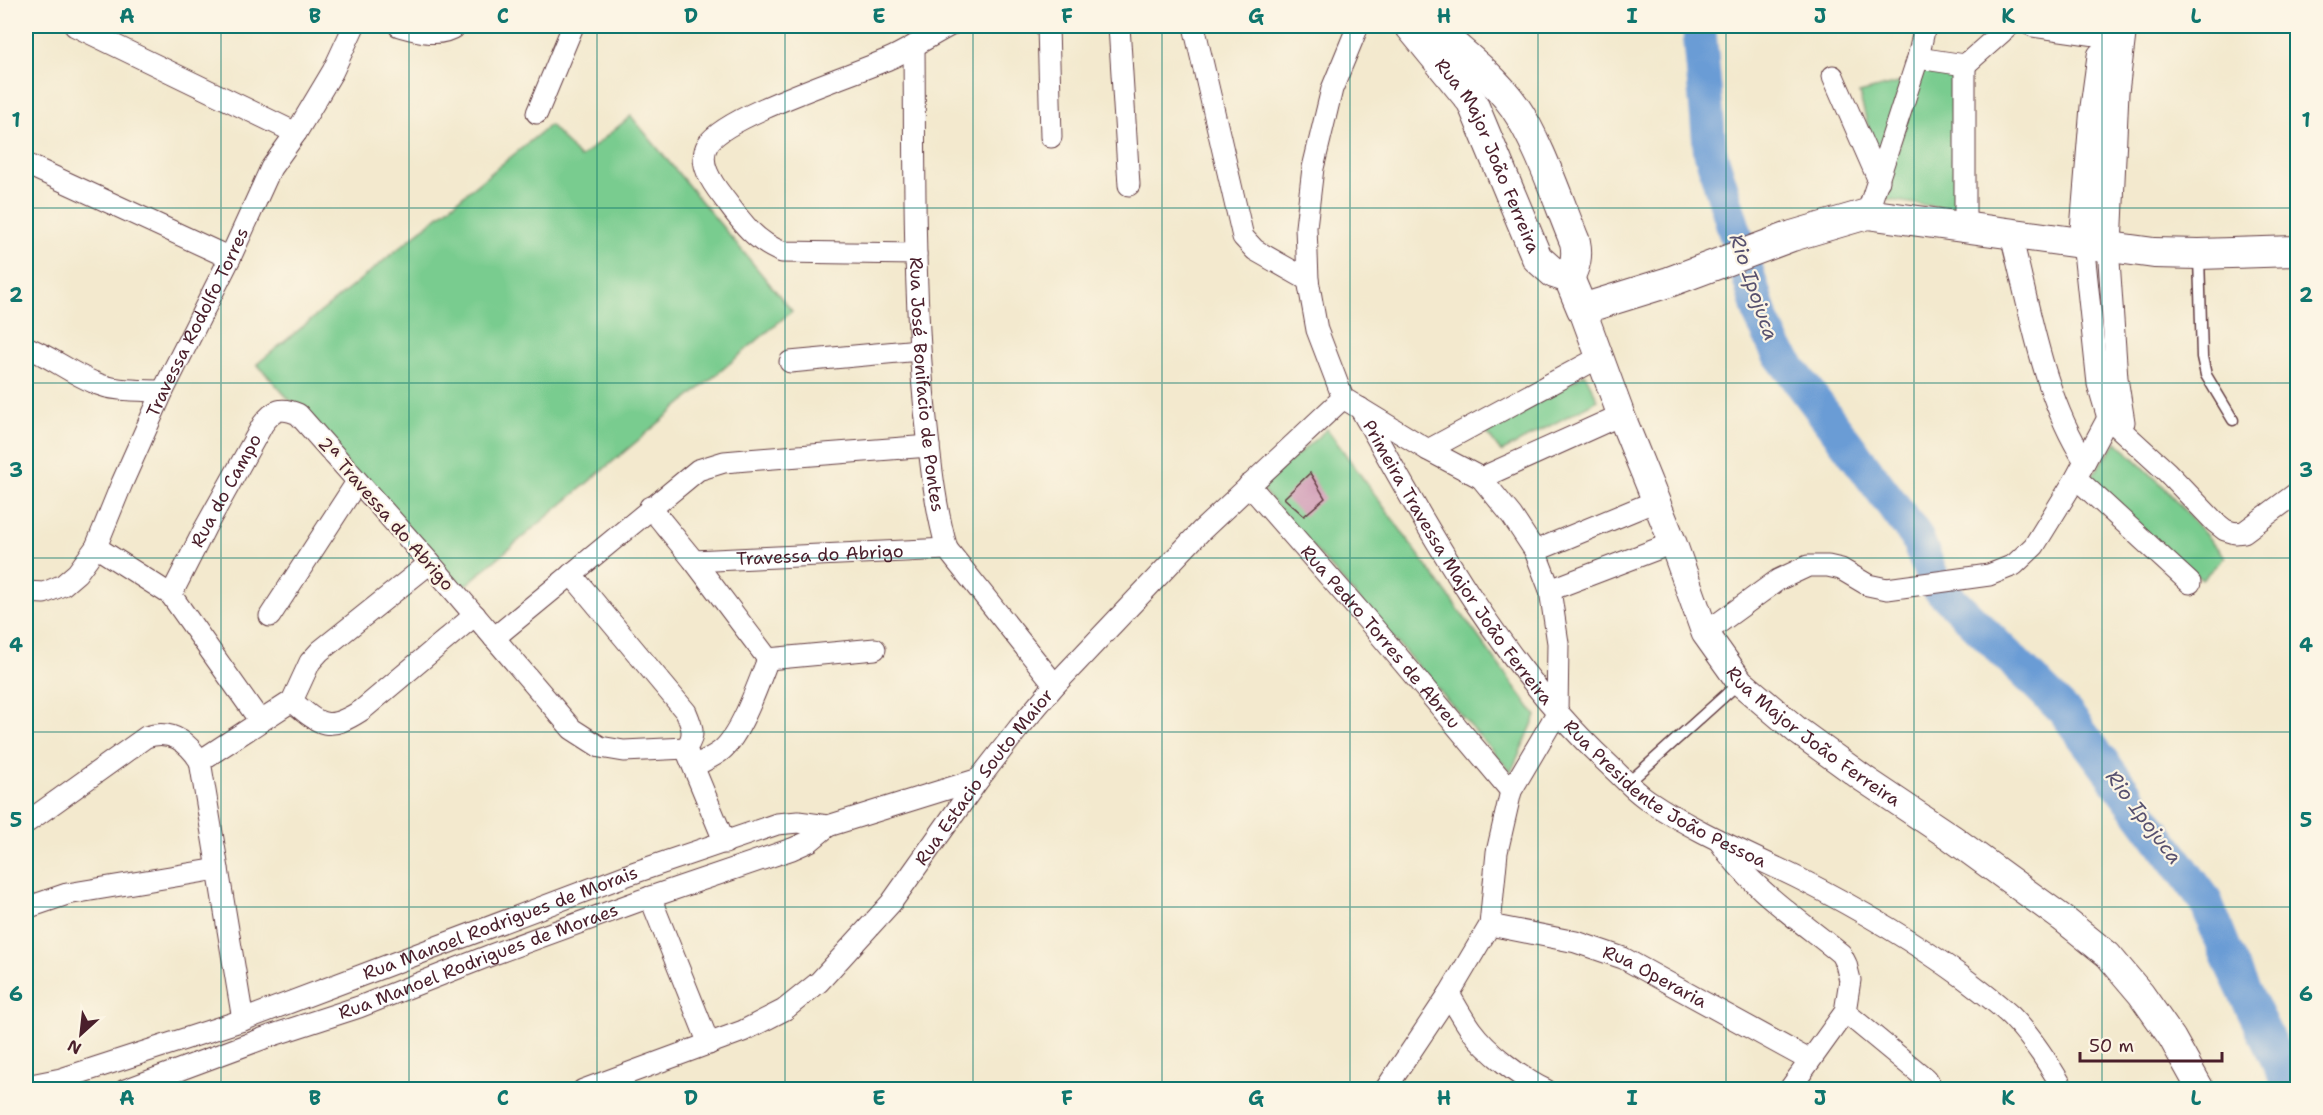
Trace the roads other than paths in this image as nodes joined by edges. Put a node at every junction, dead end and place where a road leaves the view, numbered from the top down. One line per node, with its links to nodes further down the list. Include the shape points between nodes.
1 (75, 26): 22 (street)
2 (354, 26): 22 (street, Travessa Rodolfo Torres)
3 (399, 26): 4 (street, via 437,33)
4 (456, 26)
5 (573, 26): 21 (street)
6 (949, 26): 17 (street)
7 (1048, 26): 23 (street)
8 (1119, 26): 27 (street)
9 (1194, 26): 38 (street, via 1243,237 1255,250)
10 (1358, 26): 38 (street, via 1332,89 1313,168 1306,227)
11 (1410, 26): 28 (main road, Rua Major João Ferreira, via 1472,102)
12 (1431, 26): 25 (main road, Rua Major João Ferreira, via 1514,106)
13 (1926, 26): 18 (street)
14 (2009, 26): 19 (street)
15 (2033, 26): 16 (street)
16 (2113, 31): 32 (street)
17 (914, 46): 34 (street, Rua José Bonifacio de Pontes); 34 (street, via 751,115 716,135 707,146 704,160 712,184 748,230 762,243 782,252)
18 (1918, 58): 19 (street); 26 (street)
19 (1965, 65): 30 (street)
20 (1833, 76): 26 (street)
21 (537, 113)
22 (296, 133): 36 (street, Travessa Rodolfo Torres, via 271,168)
23 (1051, 137)
24 (26, 164): 36 (street)
25 (1546, 171): 28 (main road); 37 (main road, Rua Major João Ferreira, via 1577,251)
26 (1879, 181): 29 (street)
27 (1129, 185)
28 (1509, 190): 37 (main road, Rua Major João Ferreira, via 1537,258 1554,273)
29 (1868, 214): 30 (main road); 39 (main road, via 1792,236 1669,282)
30 (1965, 228): 31 (main road)
31 (2010, 232): 32 (main road); 52 (street, via 2047,376)
32 (2095, 244): 35 (main road, via 2154,253); 47 (street)
33 (2298, 251): 35 (main road)
34 (916, 254): 41 (street, Rua José Bonifacio de Pontes)
35 (2199, 254): 49 (lane, via 2202,357 2206,375)
36 (230, 258): 44 (street, Travessa Rodolfo Torres)
37 (1569, 278): 39 (main road, Rua Major João Ferreira)
38 (1308, 280): 45 (street, via 1317,330)
39 (1582, 309): 42 (street, Rua Major João Ferreira)
40 (26, 347): 44 (street, via 93,382 115,388)
41 (919, 350): 43 (street); 50 (street, Rua José Bonifacio de Pontes)
42 (1600, 357): 48 (street, Rua Major João Ferreira); 51 (street)
43 (790, 362)
44 (163, 391): 60 (street, Travessa Rodolfo Torres)
45 (1352, 403): 51 (street, Rua Presidente João Pessoa); 55 (street, Rua Estacio Souto Maior); 79 (street, Primeira Travessa Major João Ferreira, via 1448,560 1523,672)
46 (298, 414): 54 (street, 2ª Travessa do Abrigo); 69 (street, Rua do Campo, via 277,410 263,423)
47 (2114, 414): 52 (street); 56 (street, via 2127,434 2224,530 2235,533 2251,528)
48 (1621, 415): 53 (street); 57 (street, Rua Major João Ferreira)
49 (2233, 420)
50 (929, 446): 58 (street, via 724,462 698,470); 61 (street, Rua José Bonifacio de Pontes)
51 (1428, 450): 53 (street, Rua Presidente João Pessoa)
52 (2081, 469): 66 (street); 72 (street, via 2034,546 2014,565 1989,575 1887,589 1868,585 1840,569 1808,566 1778,580)
53 (1481, 478): 62 (street, Rua Presidente João Pessoa)
54 (357, 482): 64 (street, 2ª Travessa do Abrigo); 71 (street)
55 (1249, 485): 77 (street, Rua Estacio Souto Maior); 85 (street, Rua Pedro Torres de Abreu)
56 (2298, 492)
57 (1656, 501): 59 (street, Rua Major João Ferreira); 62 (street)
58 (650, 507): 63 (street); 65 (street)
59 (1673, 543): 67 (street); 72 (street, Rua Major João Ferreira)
60 (96, 547): 68 (street, Travessa Rodolfo Torres, via 63,585 44,592); 69 (street)
61 (947, 549): 63 (street, Travessa do Abrigo); 77 (street, Rua José Bonifacio de Pontes)
62 (1535, 551): 67 (street, Rua Presidente João Pessoa)
63 (694, 561): 75 (street)
64 (430, 563): 70 (street, 2ª Travessa do Abrigo); 78 (street, via 320,651 310,662)
65 (571, 574): 73 (street); 82 (street, via 686,712 694,732)
66 (2190, 583)
67 (1550, 590): 79 (street, Rua Presidente João Pessoa, via 1558,643)
68 (26, 592)
69 (171, 595): 80 (street)
70 (475, 615): 73 (street, 2ª Travessa do Abrigo); 78 (street, via 345,721 335,725 324,723)
71 (270, 616)
72 (1705, 633): 76 (street, Rua Major João Ferreira)
73 (494, 638): 82 (street, 2ª Travessa do Abrigo, via 585,739 600,747)
74 (875, 649): 75 (street)
75 (768, 659): 82 (street, via 757,689 723,750)
76 (1740, 682): 84 (lane); 110 (street, Rua Major João Ferreira, via 1798,731 1952,838 2108,955 2172,1038)
77 (1055, 684): 83 (street, Rua Estacio Souto Maior)
78 (292, 701): 80 (street)
79 (1557, 713): 84 (street, Rua Presidente João Pessoa); 85 (street)
80 (260, 721): 81 (street)
81 (196, 754): 86 (street, via 167,734 146,737); 90 (street)
82 (690, 757): 89 (street)
83 (979, 779): 87 (street, Rua Manoel Rodrigues de Morais); 100 (street, Rua Estacio Souto Maior, via 891,903 819,982 784,1010)
84 (1628, 783): 88 (street, Rua Presidente João Pessoa, via 1647,799)
85 (1511, 791): 94 (street, via 1497,852)
86 (26, 823)
87 (828, 826): 89 (street, Rua Manoel Rodrigues de Morais, via 777,824); 92 (street, Rua Manoel Rodrigues de Moraes, via 792,849)
88 (1719, 841): 98 (street, via 1757,887 1841,954 1850,980); 109 (street, Rua Presidente João Pessoa, via 1840,900 1925,950 2012,1017)
89 (725, 843): 91 (street, Rua Manoel Rodrigues de Morais)
90 (218, 869): 93 (street, via 67,894); 99 (street)
91 (630, 874): 92 (street); 95 (street, Rua Manoel Rodrigues de Morais)
92 (645, 899): 96 (street, Rua Manoel Rodrigues de Moraes); 100 (street)
93 (26, 908)
94 (1490, 925): 97 (street); 101 (street, Rua Operaria, via 1576,942 1623,958)
95 (483, 930): 96 (street); 99 (street, Rua Manoel Rodrigues de Morais)
96 (491, 955): 103 (street, Rua Manoel Rodrigues de Moraes, via 359,1007)
97 (1449, 994): 105 (street); 106 (street, via 1472,1031 1488,1048)
98 (1845, 1011): 101 (street); 108 (street)
99 (243, 1020): 102 (street, Rua Manoel Rodrigues de Morais, via 72,1076)
100 (709, 1044): 104 (street, Rua Estacio Souto Maior)
101 (1809, 1060): 107 (street)
102 (26, 1086)
103 (125, 1089)
104 (583, 1089)
105 (1385, 1089)
106 (1546, 1089)
107 (1789, 1089)
108 (1933, 1089)
109 (2064, 1089)
110 (2202, 1089)

